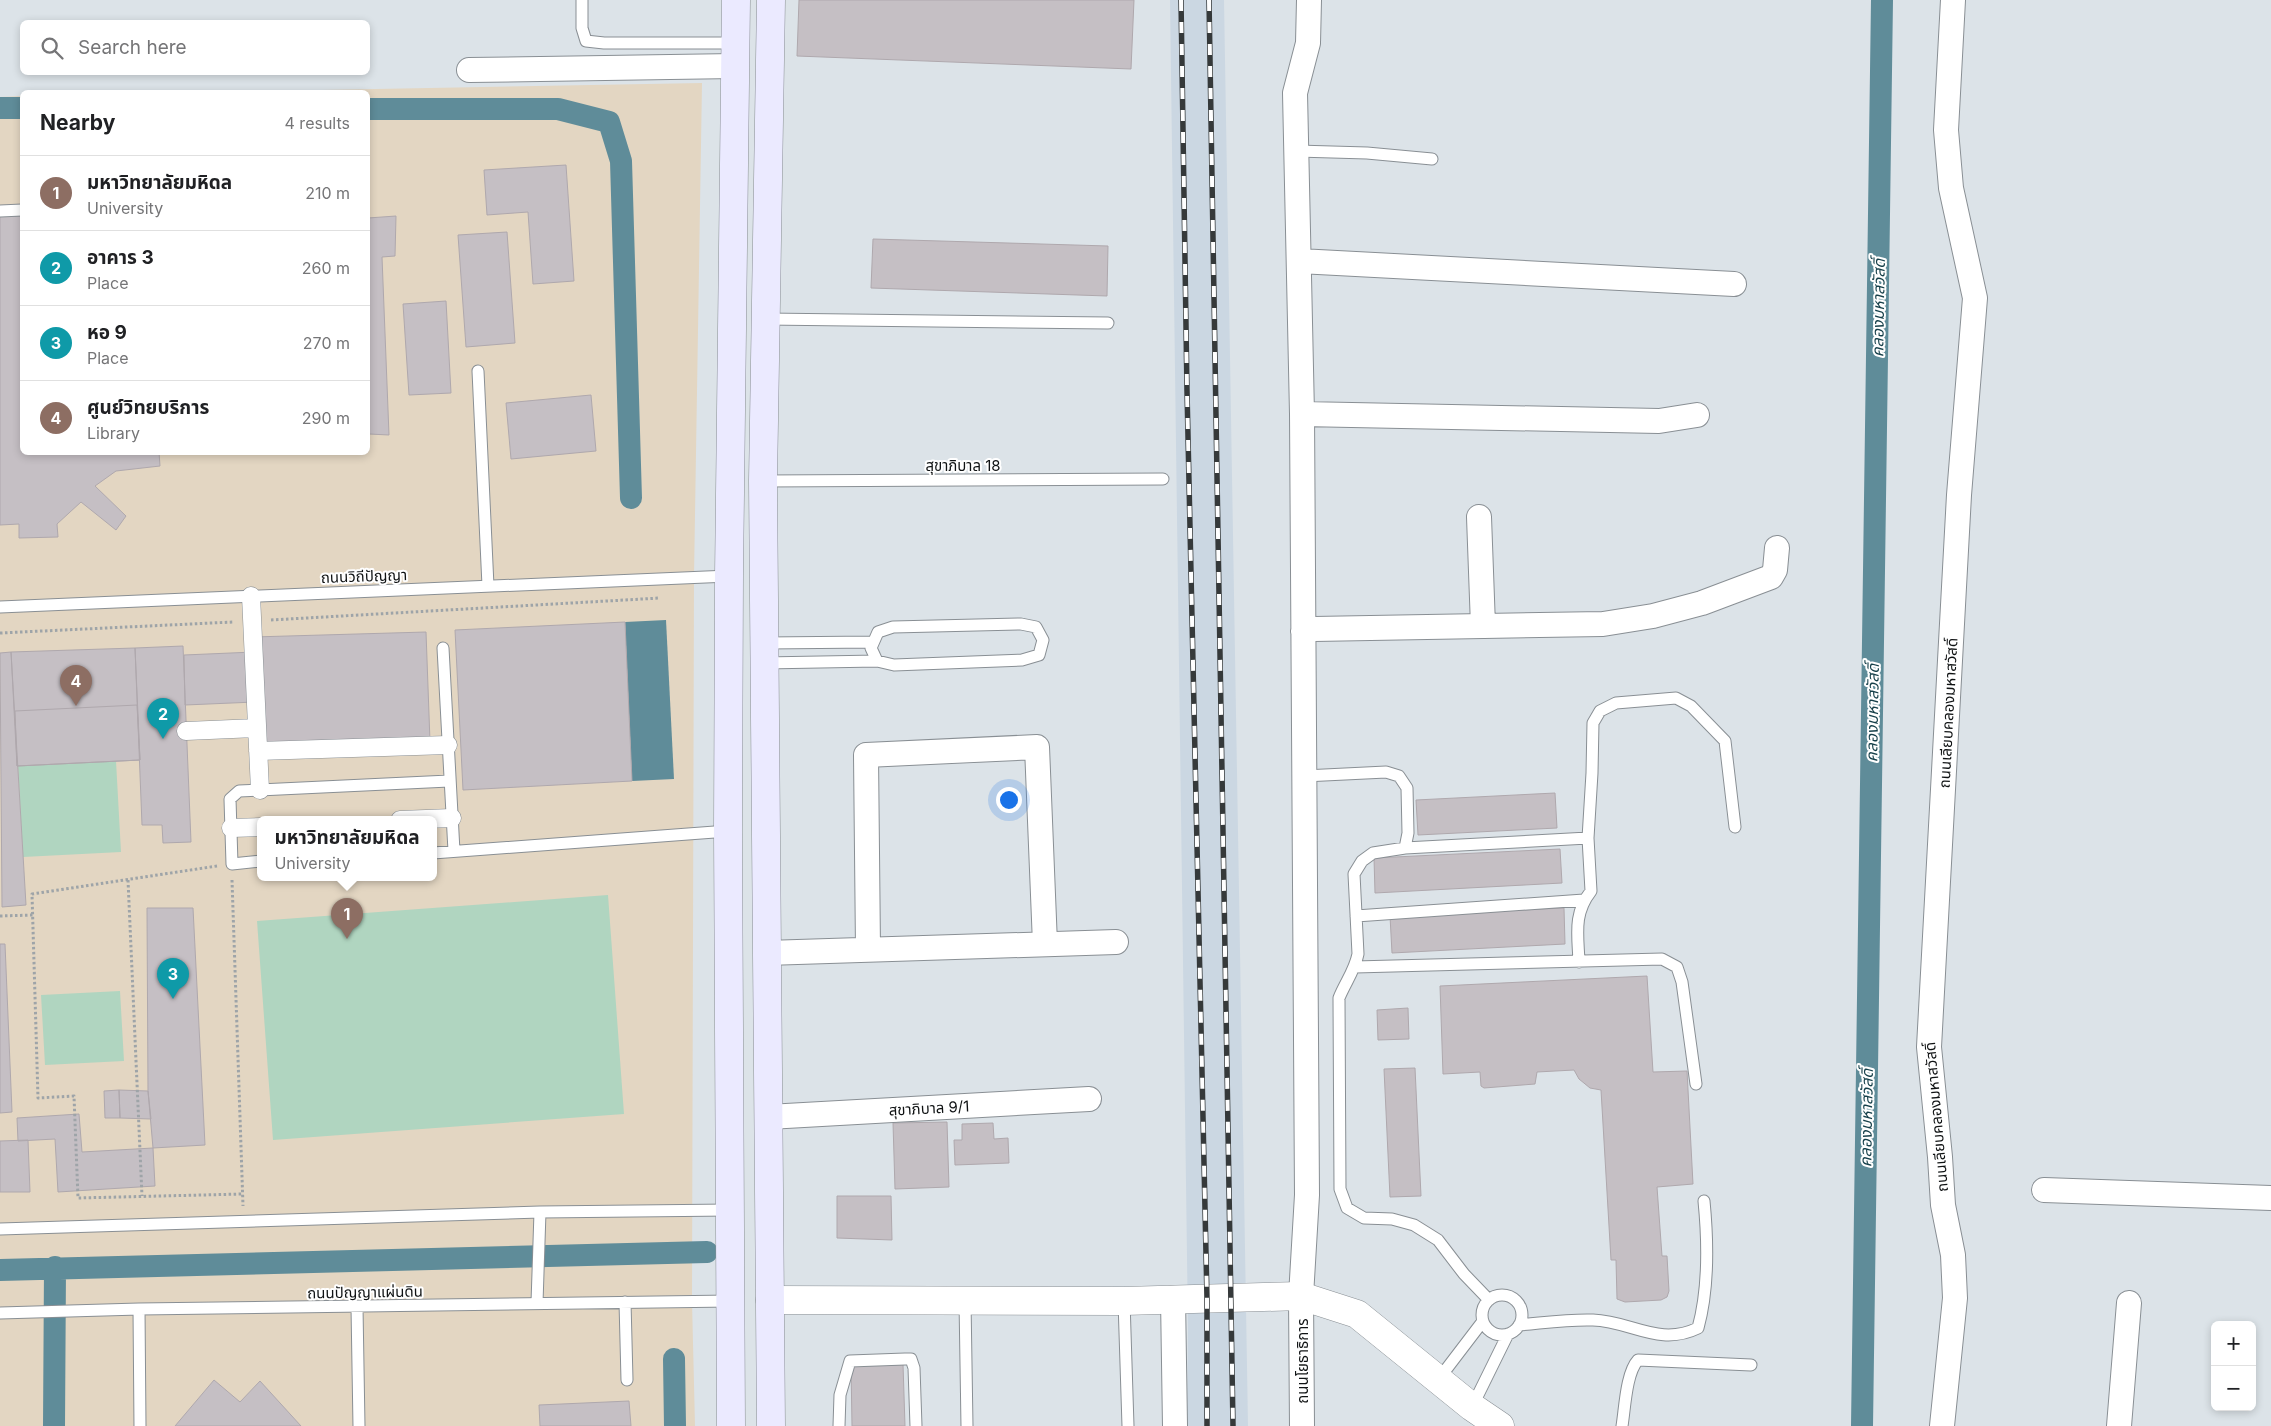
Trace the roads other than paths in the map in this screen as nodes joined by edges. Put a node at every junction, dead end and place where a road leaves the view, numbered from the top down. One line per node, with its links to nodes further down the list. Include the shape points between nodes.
1 (582, 0): 6 (lane, via 582,28 586,41)
2 (736, 0): 6 (main road)
3 (771, 0): 14 (main road)
4 (1309, 0): 8 (street, ถนนโยธาธิการ, via 1308,43 1296,93)
5 (1953, 0): 100 (street, ถนนเลียบคลองมหาสวัสดิ์, via 1946,130 1952,188 1975,298 1959,495 1929,1038 1943,1205 1953,1255 1955,1298)
6 (735, 54): 7 (street); 23 (main road)
7 (470, 70)
8 (1297, 151): 9 (lane); 12 (street, ถนนโยธาธิการ)
9 (1432, 159)
10 (20, 210): 11 (lane)
11 (0, 211)
12 (1299, 261): 13 (street); 17 (street, ถนนโยธาธิการ)
13 (1734, 284)
14 (765, 319): 15 (lane); 20 (main road)
15 (1108, 323)
16 (478, 371): 24 (lane)
17 (1302, 414): 18 (street, via 1659,421); 28 (street, ถนนโยธาธิการ)
18 (1697, 415)
19 (1162, 479): 20 (lane, สุขาภิบาล 18)
20 (763, 481): 31 (main road)
21 (1479, 517): 27 (street)
22 (1777, 548): 27 (street, via 1771,577 1653,616 1603,624)
23 (728, 576): 24 (lane, ถนนวิถีปัญญา); 45 (main road)
24 (488, 586): 25 (lane, ถนนวิถีปัญญา)
25 (251, 596): 26 (lane, ถนนวิถีปัญญา); 33 (street)
26 (0, 607)
27 (1483, 626): 28 (street)
28 (1303, 631): 37 (street, ถนนโยธาธิการ)
29 (873, 642): 31 (lane); 32 (lane, via 871,648); 32 (lane, via 878,632 893,627 1021,624 1036,627 1043,640 1039,655 1022,660 894,665)
30 (444, 648): 35 (lane)
31 (765, 653): 32 (lane); 56 (main road)
32 (877, 660)
33 (257, 728): 34 (street); 36 (street)
34 (186, 731)
35 (448, 745): 36 (street); 38 (lane)
36 (258, 751): 39 (street)
37 (1304, 776): 47 (lane, via 1386,772 1399,776 1407,788); 68 (street, ถนนโยธาธิการ, via 1307,1195)
38 (449, 782): 39 (lane); 40 (lane)
39 (260, 790): 44 (lane, via 239,791 232,795)
40 (452, 818): 41 (street); 48 (lane)
41 (437, 819)
42 (257, 827): 44 (street)
43 (1735, 827): 46 (lane, via 1725,741 1691,706 1676,698 1616,703 1600,711 1593,723)
44 (231, 828): 50 (lane, via 232,864)
45 (728, 831): 48 (lane); 65 (main road)
46 (1588, 838): 47 (lane); 51 (lane, via 1590,892)
47 (1405, 848): 52 (lane, via 1373,854 1362,861 1354,874)
48 (454, 851): 49 (lane)
49 (437, 853)
50 (257, 861)
51 (1584, 900): 52 (lane); 57 (lane, via 1578,914)
52 (1356, 916): 58 (lane, via 1358,954)
53 (1116, 942): 54 (street)
54 (1045, 944): 55 (street); 55 (street, via 1037,747 866,755)
55 (868, 949): 56 (street)
56 (766, 953): 61 (main road)
57 (1579, 962): 58 (lane); 59 (lane, via 1662,959 1677,967 1682,982)
58 (1355, 967): 73 (lane, via 1339,998 1340,1189 1347,1208 1364,1218 1392,1219 1414,1225 1438,1240)
59 (1696, 1084)
60 (1089, 1099): 61 (street, สุขาภิบาล 9/1)
61 (768, 1117): 70 (main road)
62 (2044, 1190): 63 (street)
63 (2271, 1198)
64 (1704, 1201): 82 (lane, via 1704,1290 1698,1328 1686,1334 1661,1335 1594,1320)
65 (730, 1210): 66 (lane); 74 (main road)
66 (540, 1212): 67 (lane); 76 (lane)
67 (0, 1229)
68 (1301, 1296): 69 (street); 86 (street, via 1357,1314); 97 (street, ถนนโยธาธิการ)
69 (1173, 1298): 72 (street); 96 (street)
70 (770, 1300): 71 (street); 74 (main road); 91 (main road)
71 (964, 1300): 72 (street); 94 (lane)
72 (1124, 1300): 95 (lane)
73 (1489, 1300): 81 (lane, via 1484,1306); 82 (lane, via 1503,1295 1517,1302 1521,1309)
74 (731, 1301): 75 (lane, ถนนปัญญาแผ่นดิน); 90 (main road)
75 (625, 1302): 76 (lane, ถนนปัญญาแผ่นดิน); 85 (lane)
76 (537, 1303): 78 (lane, ถนนปัญญาแผ่นดิน)
77 (2129, 1303): 101 (street)
78 (357, 1307): 79 (lane, ถนนปัญญาแผ่นดิน); 89 (lane)
79 (140, 1309): 80 (lane, ถนนปัญญาแผ่นดิน); 88 (lane)
80 (0, 1313)
81 (1483, 1321): 83 (lane, via 1493,1333 1500,1336); 86 (lane)
82 (1519, 1325): 83 (lane)
83 (1508, 1334): 87 (lane)
84 (1751, 1365): 99 (lane, via 1638,1360 1630,1374)
85 (628, 1380)
86 (1438, 1380): 87 (street)
87 (1472, 1407): 98 (street)
88 (140, 1426)
89 (360, 1426)
90 (732, 1426)
91 (771, 1426)
92 (839, 1426): 93 (lane, via 840,1395 850,1361 905,1359 911,1359 914,1368)
93 (916, 1426)
94 (967, 1426)
95 (1128, 1426)
96 (1175, 1426)
97 (1302, 1426)
98 (1500, 1426)
99 (1622, 1426)
100 (1942, 1426)
101 (2119, 1426)

